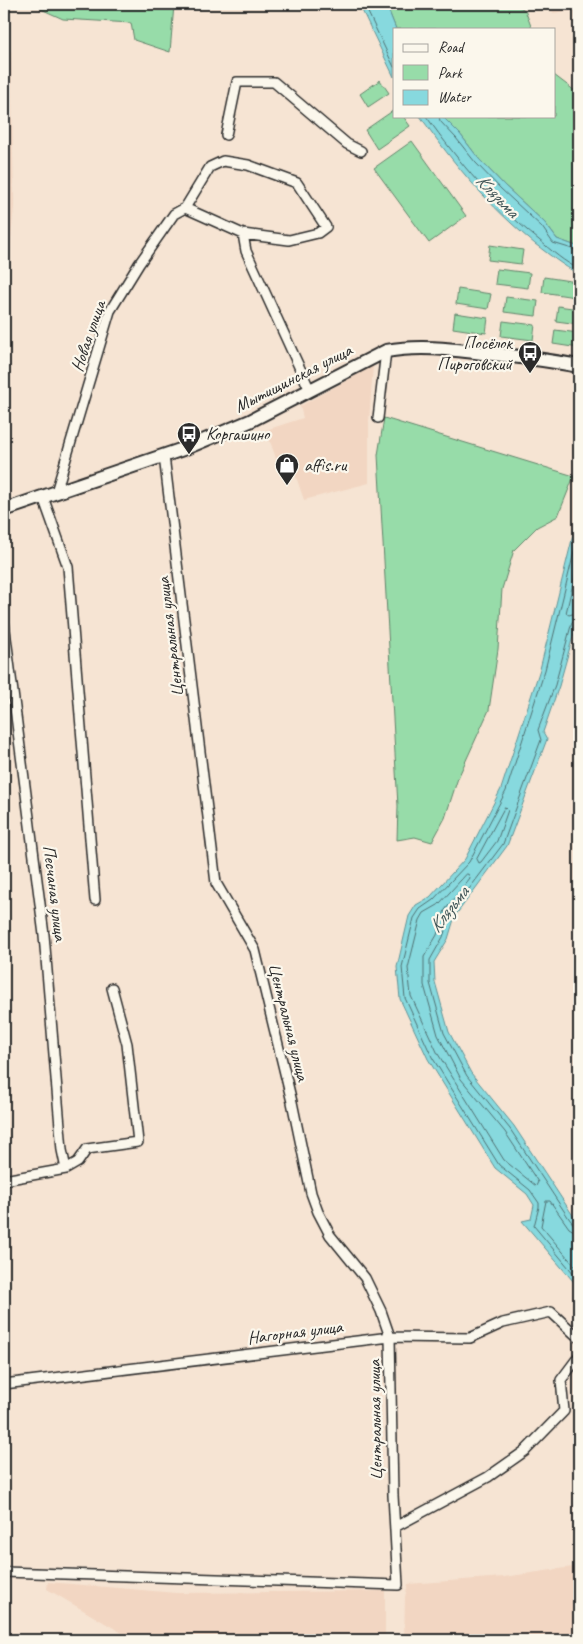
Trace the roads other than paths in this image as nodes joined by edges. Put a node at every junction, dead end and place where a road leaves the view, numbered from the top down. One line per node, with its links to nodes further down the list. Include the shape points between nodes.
1 (226, 135): 2 (street, via 237,82 274,82 348,144)
2 (361, 150)
3 (185, 208): 4 (street); 4 (street, Новая улица, via 210,168 223,161 248,165 298,184 326,227 318,233 289,240); 10 (street, Новая улица, via 174,214 110,311)
4 (243, 234): 7 (street, via 246,252)
5 (386, 351): 6 (street, Мытищинская улица, via 431,347); 7 (street, Мытищинская улица); 8 (street)
6 (579, 366)
7 (310, 389): 9 (street, Мытищинская улица, via 250,421)
8 (378, 418)
9 (164, 456): 10 (street, Мытищинская улица); 17 (street, Центральная улица, via 216,883 255,950 318,1212 330,1235 365,1278)
10 (49, 495): 11 (street, Мытищинская улица); 13 (street, via 68,567)
11 (4, 510)
12 (4, 622): 15 (street, Песчаная улица, via 44,936)
13 (95, 900)
14 (112, 988): 15 (street, via 127,1044 138,1142 87,1149 78,1162)
15 (66, 1169): 16 (street)
16 (4, 1180)
17 (390, 1337): 18 (street, Нагорная улица, via 470,1338 503,1323 551,1312); 20 (street, Нагорная улица); 21 (street, Центральная улица)
18 (579, 1337)
19 (579, 1356): 21 (street, via 561,1380 564,1411 525,1451 488,1477)
20 (4, 1384)
21 (395, 1527): 22 (street, Центральная улица, via 398,1585)
22 (4, 1572)

